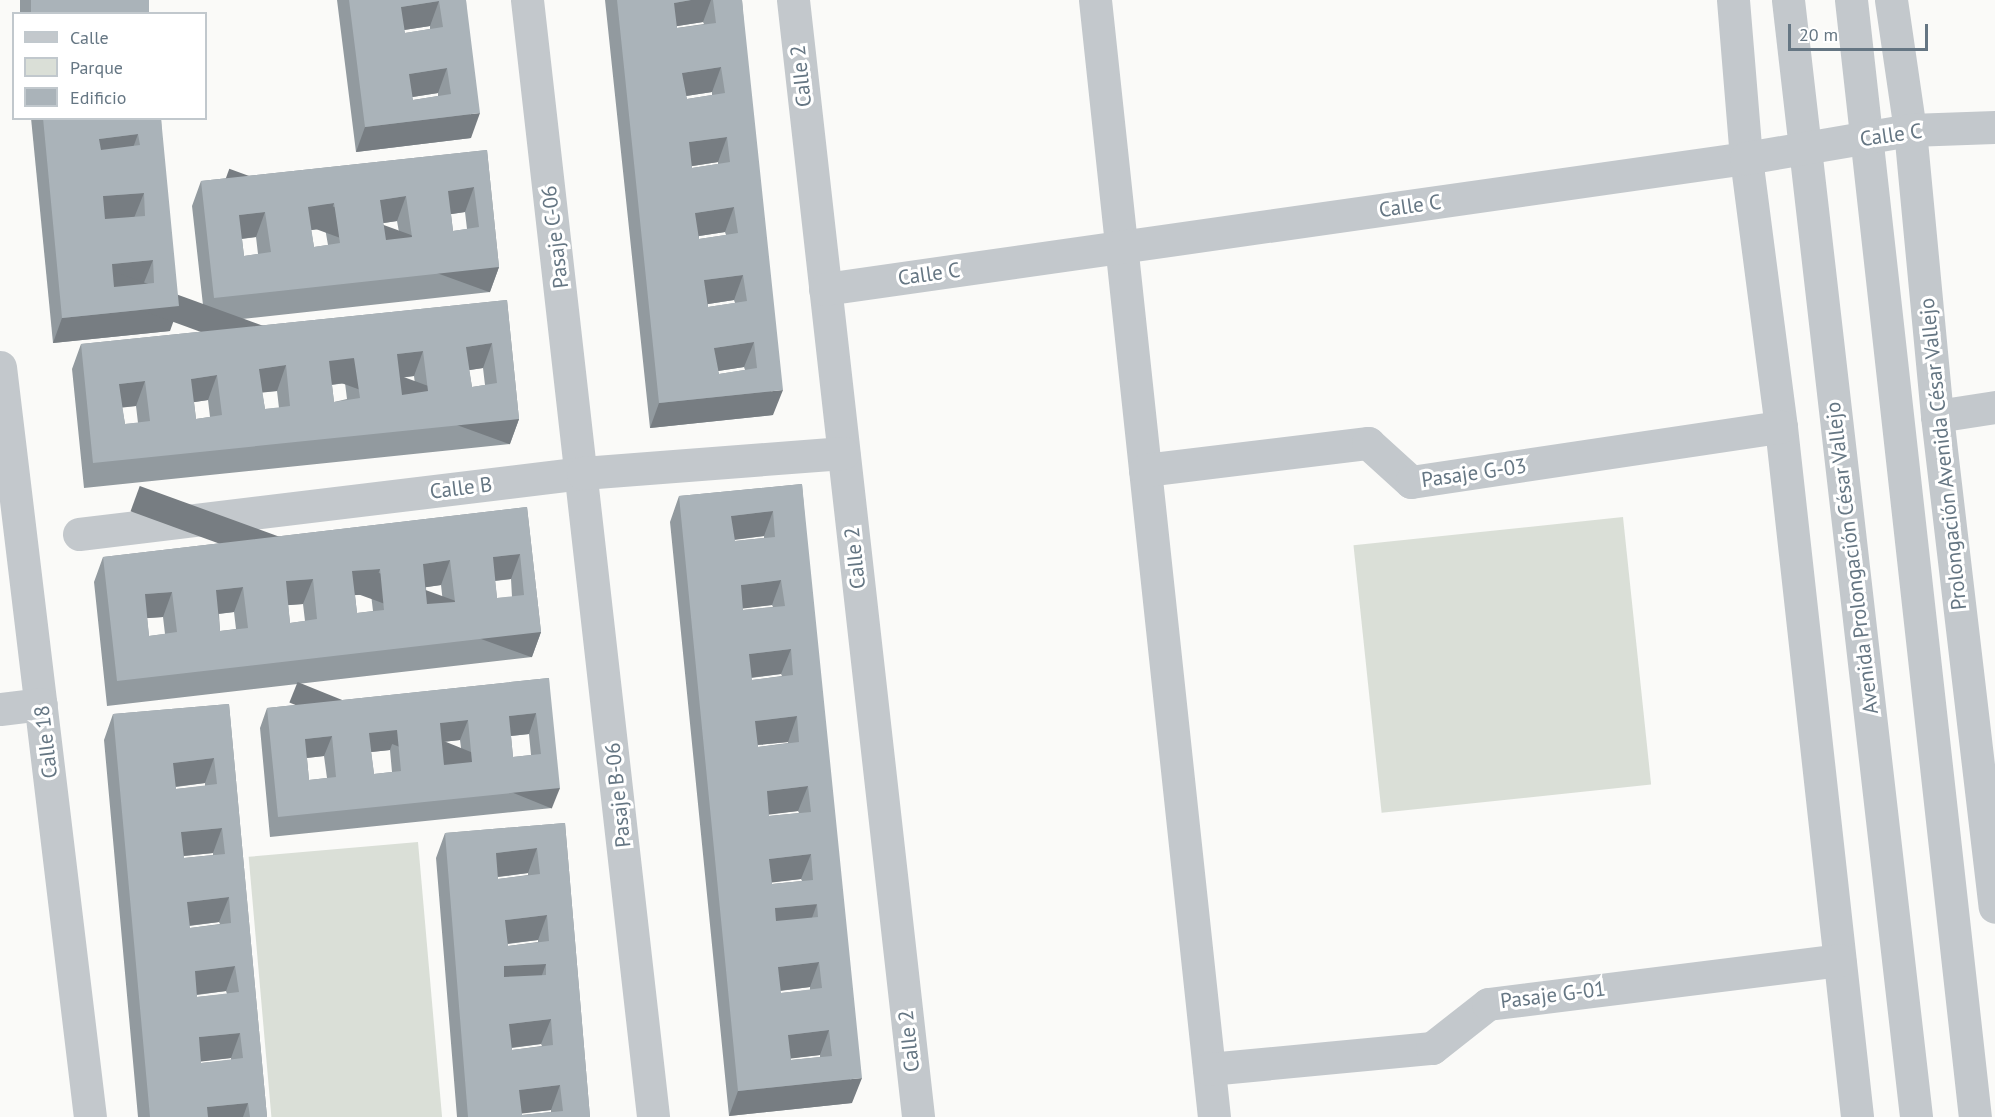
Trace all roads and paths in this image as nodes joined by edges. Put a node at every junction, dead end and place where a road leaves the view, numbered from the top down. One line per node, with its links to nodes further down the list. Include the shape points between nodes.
1 (526, 0): 21 (street, Pasaje C-06)
2 (792, 0): 14 (street, Calle 2)
3 (1095, 0): 13 (street)
4 (1733, 0): 12 (street)
5 (1788, 0): 11 (street, Avenida Prolongación César Vallejo)
6 (1851, 0): 10 (street)
7 (1891, 0): 9 (street, Prolongación Avenida César Vallejo)
8 (1995, 127): 9 (street, Calle C)
9 (1910, 130): 10 (street, Calle C); 17 (street, Prolongación Avenida César Vallejo)
10 (1867, 137): 11 (street, Calle C); 34 (street)
11 (1804, 148): 12 (street, Calle C); 33 (street, Avenida Prolongación César Vallejo)
12 (1746, 158): 13 (street, Calle C); 18 (street)
13 (1121, 248): 14 (street, Calle C); 20 (street)
14 (825, 289): 19 (street, Calle 2)
15 (0, 367): 23 (street, Calle 18)
16 (1995, 407): 17 (street)
17 (1937, 416): 25 (street, Prolongación Avenida César Vallejo)
18 (1782, 427): 20 (street, Pasaje G-03, via 1411,482 1368,443); 26 (street)
19 (843, 453): 21 (street, Calle B); 30 (street, Calle 2)
20 (1145, 470): 27 (street)
21 (583, 474): 22 (street, Calle B); 29 (street, Pasaje B-06)
22 (79, 534)
23 (41, 704): 24 (street); 28 (street, Calle 18)
24 (0, 709)
25 (1995, 908)
26 (1839, 960): 27 (street, Pasaje G-01, via 1488,1004 1432,1048); 32 (street)
27 (1209, 1069): 31 (street)
28 (90, 1117)
29 (652, 1117)
30 (918, 1117)
31 (1214, 1117)
32 (1857, 1117)
33 (1917, 1117)
34 (1975, 1117)

